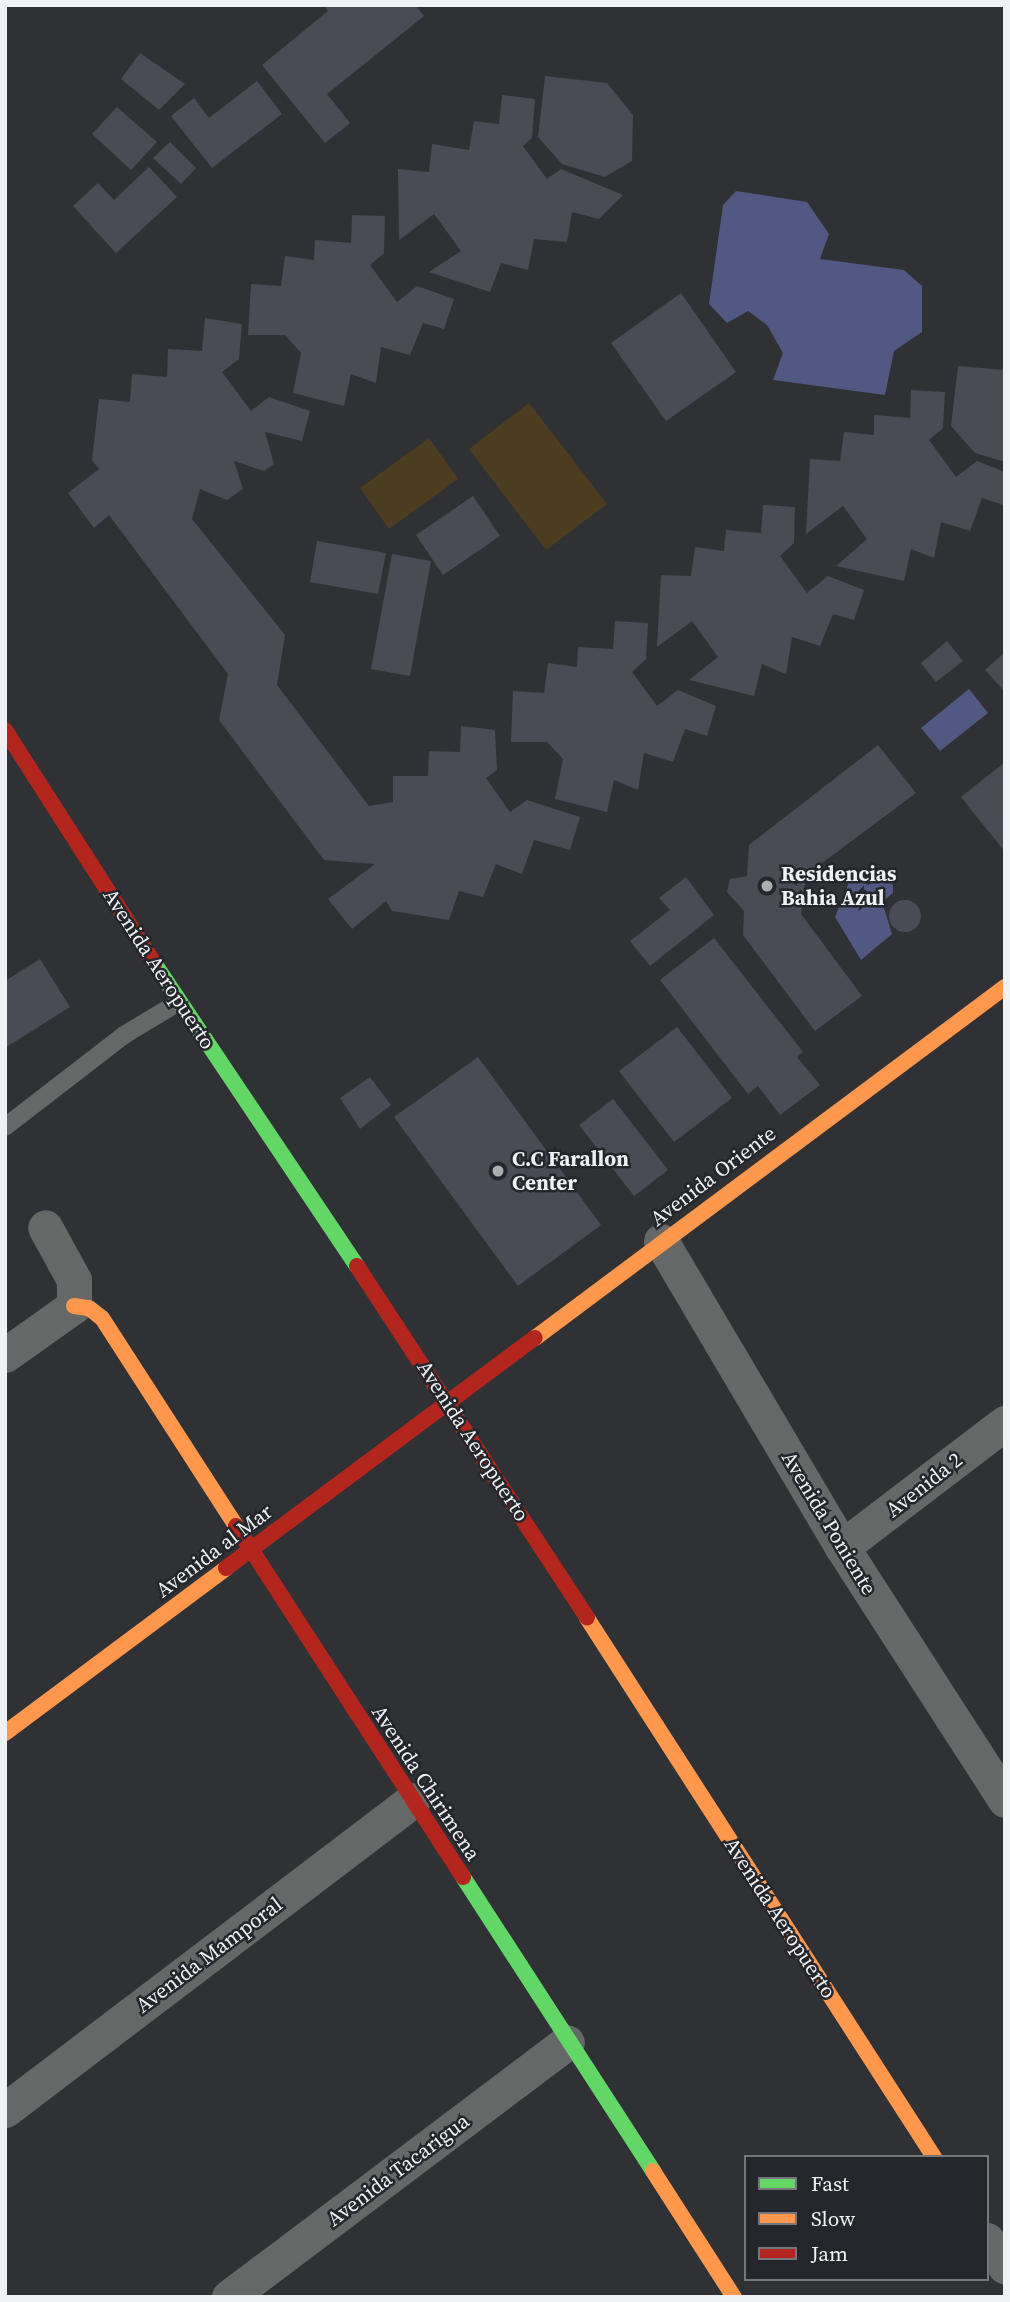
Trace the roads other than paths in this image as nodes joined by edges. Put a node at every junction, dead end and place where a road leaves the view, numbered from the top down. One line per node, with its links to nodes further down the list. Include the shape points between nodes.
1 (5, 730): 3 (street, Avenida Aeropuerto)
2 (1005, 986): 6 (street, Avenida Oriente)
3 (179, 1002): 4 (lane, via 124,1035); 9 (street, Avenida Aeropuerto)
4 (5, 1126)
5 (45, 1227): 7 (street, via 74,1280)
6 (661, 1241): 9 (street, Avenida Oriente); 11 (street, Avenida Poniente)
7 (74, 1306): 8 (street); 12 (street, Avenida Chirimena, via 89,1308 102,1318)
8 (5, 1355)
9 (447, 1401): 12 (street, Avenida al Mar); 18 (street, Avenida Aeropuerto)
10 (1005, 1423): 11 (street, Avenida 2)
11 (842, 1547): 15 (street, Avenida Poniente)
12 (250, 1550): 13 (street, Avenida al Mar); 14 (street, Avenida Chirimena)
13 (5, 1733)
14 (413, 1800): 16 (street, Avenida Chirimena); 17 (street, Avenida Mamporal)
15 (1005, 1800)
16 (568, 2042): 21 (street, Avenida Tacarigua); 22 (street, Avenida Chirimena)
17 (5, 2110)
18 (933, 2155)
19 (989, 2243): 20 (street)
20 (1005, 2267)
21 (229, 2297)
22 (734, 2297)

